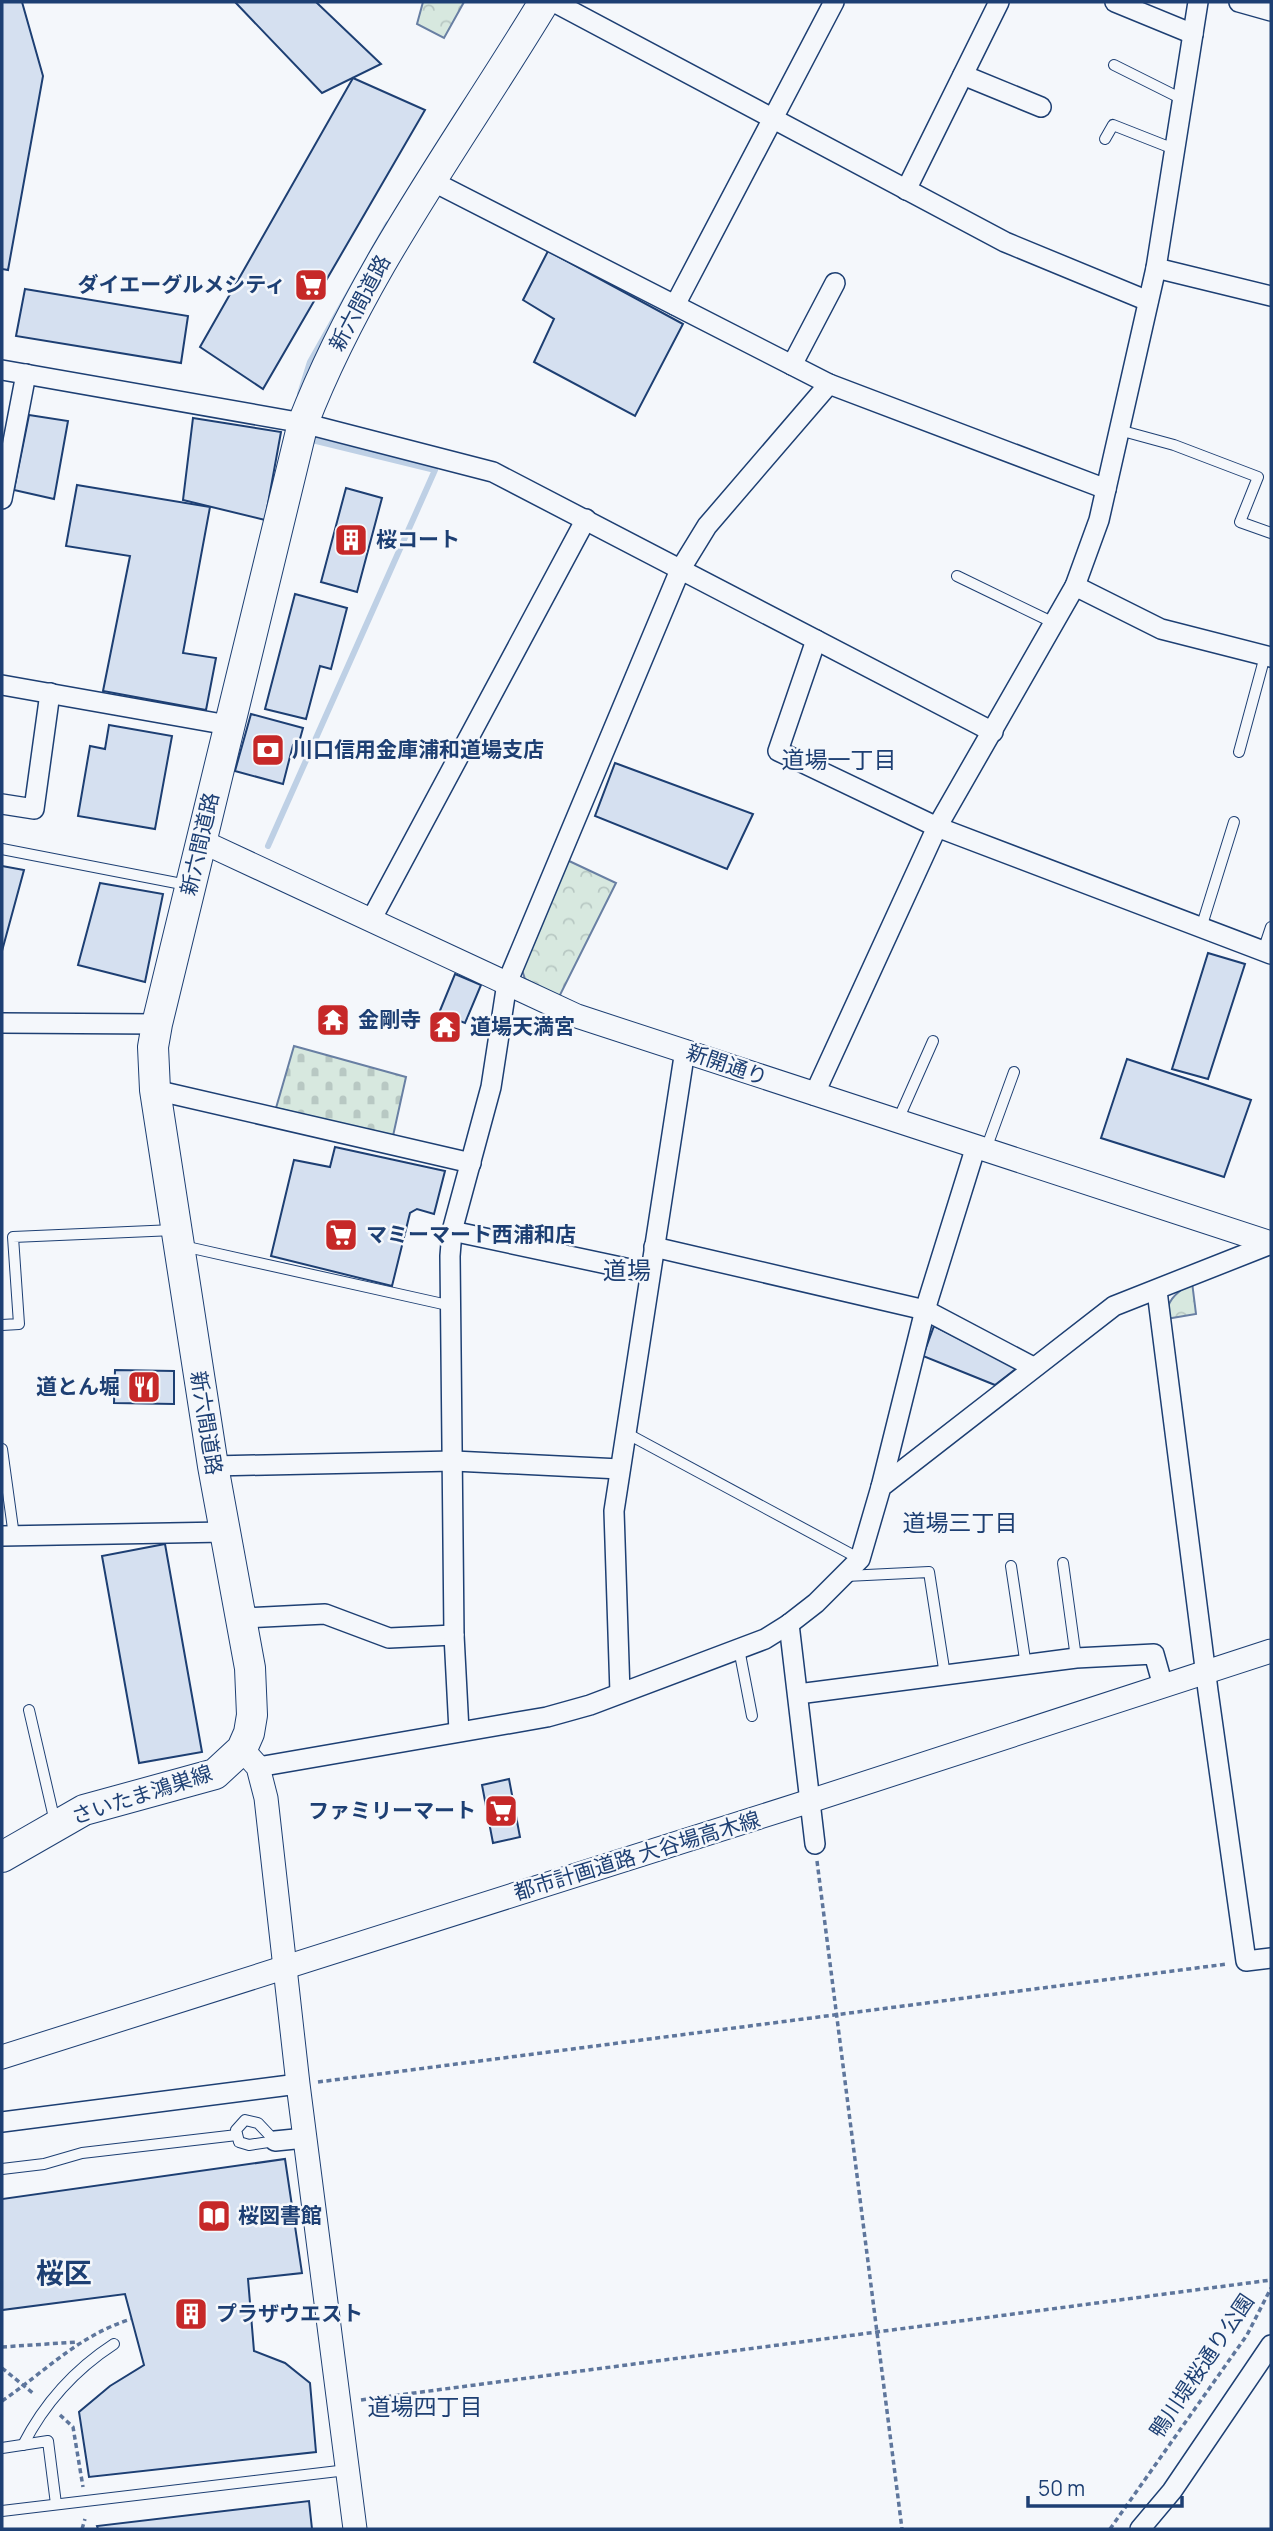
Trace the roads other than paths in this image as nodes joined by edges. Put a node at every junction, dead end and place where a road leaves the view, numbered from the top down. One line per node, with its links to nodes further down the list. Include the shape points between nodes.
1 (544, 2): 17 (main road, 新六間道路)
2 (554, 2): 14 (street)
3 (834, 2): 14 (street)
4 (999, 2): 11 (street)
5 (1115, 2): 9 (street)
6 (1198, 2): 9 (street)
7 (1239, 2): 8 (street)
8 (1271, 11)
9 (1193, 34): 12 (street)
10 (1114, 65): 12 (lane)
11 (963, 75): 13 (street); 18 (street)
12 (1182, 99): 16 (street)
13 (1041, 107)
14 (772, 120): 18 (street); 23 (street)
15 (1105, 139): 16 (lane, via 1113,125)
16 (1174, 149): 19 (street)
17 (430, 180): 23 (street); 28 (main road, 新六間道路, via 345,328)
18 (906, 190): 22 (street, via 1005,242)
19 (1156, 268): 21 (street); 22 (street)
20 (835, 283): 24 (street)
21 (1271, 296)
22 (1148, 302): 29 (street)
23 (675, 305): 24 (street)
24 (792, 365): 27 (street)
25 (2, 370): 26 (street)
26 (26, 374): 28 (street); 31 (street)
27 (829, 384): 30 (street); 34 (street, via 707,526)
28 (303, 423): 32 (street, via 493,472); 42 (main road, 新六間道路)
29 (1119, 430): 30 (street); 33 (lane, via 1258,477 1240,522)
30 (1106, 489): 36 (street)
31 (2, 499)
32 (586, 519): 34 (street); 51 (street)
33 (1271, 533)
34 (680, 570): 38 (street); 55 (street)
35 (957, 576): 37 (lane)
36 (1075, 586): 37 (street); 39 (street, via 1161,629)
37 (1054, 623): 43 (street)
38 (816, 640): 43 (street); 47 (street, via 778,751)
39 (1268, 657): 44 (lane)
40 (2, 685): 41 (street)
41 (50, 694): 42 (street); 45 (street, via 34,809)
42 (228, 725): 48 (main road, 新六間道路)
43 (993, 732): 47 (street)
44 (1239, 752)
45 (2, 804)
46 (1234, 822): 53 (lane)
47 (937, 827): 53 (street); 62 (street)
48 (201, 841): 50 (main road, 新六間道路); 51 (street, 新開通り)
49 (2, 849): 50 (lane)
50 (191, 886): 57 (main road, 新六間道路)
51 (371, 920): 55 (street, 新開通り)
52 (1271, 927): 54 (lane)
53 (1201, 929): 54 (street)
54 (1267, 953)
55 (507, 983): 59 (street, 新開通り, via 558,1009); 65 (street, via 491,1087)
56 (2, 1023): 57 (street)
57 (157, 1024): 61 (main road, 新六間道路)
58 (933, 1041): 63 (lane)
59 (685, 1050): 62 (street, 新開通り); 69 (street)
60 (1014, 1072): 64 (lane)
61 (155, 1090): 65 (street); 67 (main road, 新六間道路)
62 (814, 1095): 63 (street, 新開通り)
63 (897, 1122): 64 (street, 新開通り)
64 (981, 1147): 68 (street, 新開通り); 73 (street)
65 (471, 1163): 66 (street)
66 (452, 1231): 70 (street); 72 (street)
67 (176, 1238): 72 (lane); 74 (lane, via 13,1237 19,1324); 79 (main road, 新六間道路)
68 (1271, 1243): 71 (street)
69 (654, 1247): 70 (street); 73 (street)
70 (649, 1273): 76 (street)
71 (1157, 1291): 75 (street, via 1114,1306); 95 (street)
72 (453, 1307): 78 (street)
73 (925, 1310): 75 (street); 81 (street)
74 (2, 1325)
75 (1033, 1367): 81 (street)
76 (626, 1433): 80 (street); 84 (lane)
77 (2, 1448): 83 (lane)
78 (454, 1461): 79 (street); 80 (street); 90 (street)
79 (213, 1466): 82 (main road, 新六間道路)
80 (620, 1469): 98 (street, via 614,1511)
81 (881, 1487): 84 (street)
82 (225, 1532): 83 (street); 88 (main road, 新六間道路)
83 (8, 1536)
84 (860, 1559): 87 (street)
85 (1063, 1563): 93 (lane)
86 (1011, 1566): 94 (lane)
87 (845, 1576): 89 (street); 96 (lane, via 929,1572)
88 (242, 1618): 90 (street, via 325,1614 389,1638); 103 (main road, 新六間道路, via 253,1715)
89 (789, 1625): 91 (street); 99 (street)
90 (454, 1635): 102 (street)
91 (739, 1649): 98 (street); 101 (lane)
92 (1271, 1651): 95 (street, 都市計画道路 大谷場高木線)
93 (1076, 1658): 94 (street); 97 (street, via 1154,1654)
94 (1026, 1665): 96 (street)
95 (1205, 1672): 97 (street, 都市計画道路 大谷場高木線); 108 (street, via 1246,1961)
96 (944, 1675): 99 (street)
97 (1163, 1686): 104 (street, 都市計画道路 大谷場高木線)
98 (620, 1693): 102 (street, via 547,1717)
99 (798, 1694): 104 (street)
100 (29, 1710): 105 (lane)
101 (752, 1716)
102 (459, 1731): 103 (street)
103 (250, 1758): 105 (main road, さいたま鴻巣線, via 215,1774 111,1801); 109 (street, via 266,1798)
104 (810, 1801): 106 (street); 109 (street, 都市計画道路 大谷場高木線)
105 (56, 1825): 107 (main road, さいたま鴻巣線)
106 (815, 1844)
107 (2, 1857)
108 (1271, 1958)
109 (285, 1966): 110 (street, 都市計画道路 大谷場高木線); 111 (street)
110 (2, 2057)
111 (298, 2084): 112 (street); 114 (street)
112 (2, 2122)
113 (237, 2135): 115 (lane, via 243,2144); 115 (lane, via 240,2123 252,2121); 116 (lane, via 82,2153)
114 (305, 2138): 115 (street); 121 (street)
115 (275, 2141)
116 (2, 2169)
117 (114, 2344): 119 (lane, via 74,2374 38,2417)
118 (1271, 2345): 125 (street, via 1172,2491)
119 (23, 2445): 120 (lane); 122 (lane, via 48,2441)
120 (2, 2448)
121 (347, 2470): 122 (lane); 124 (street)
122 (56, 2504): 123 (lane)
123 (2, 2511)
124 (355, 2529)
125 (1140, 2529)

